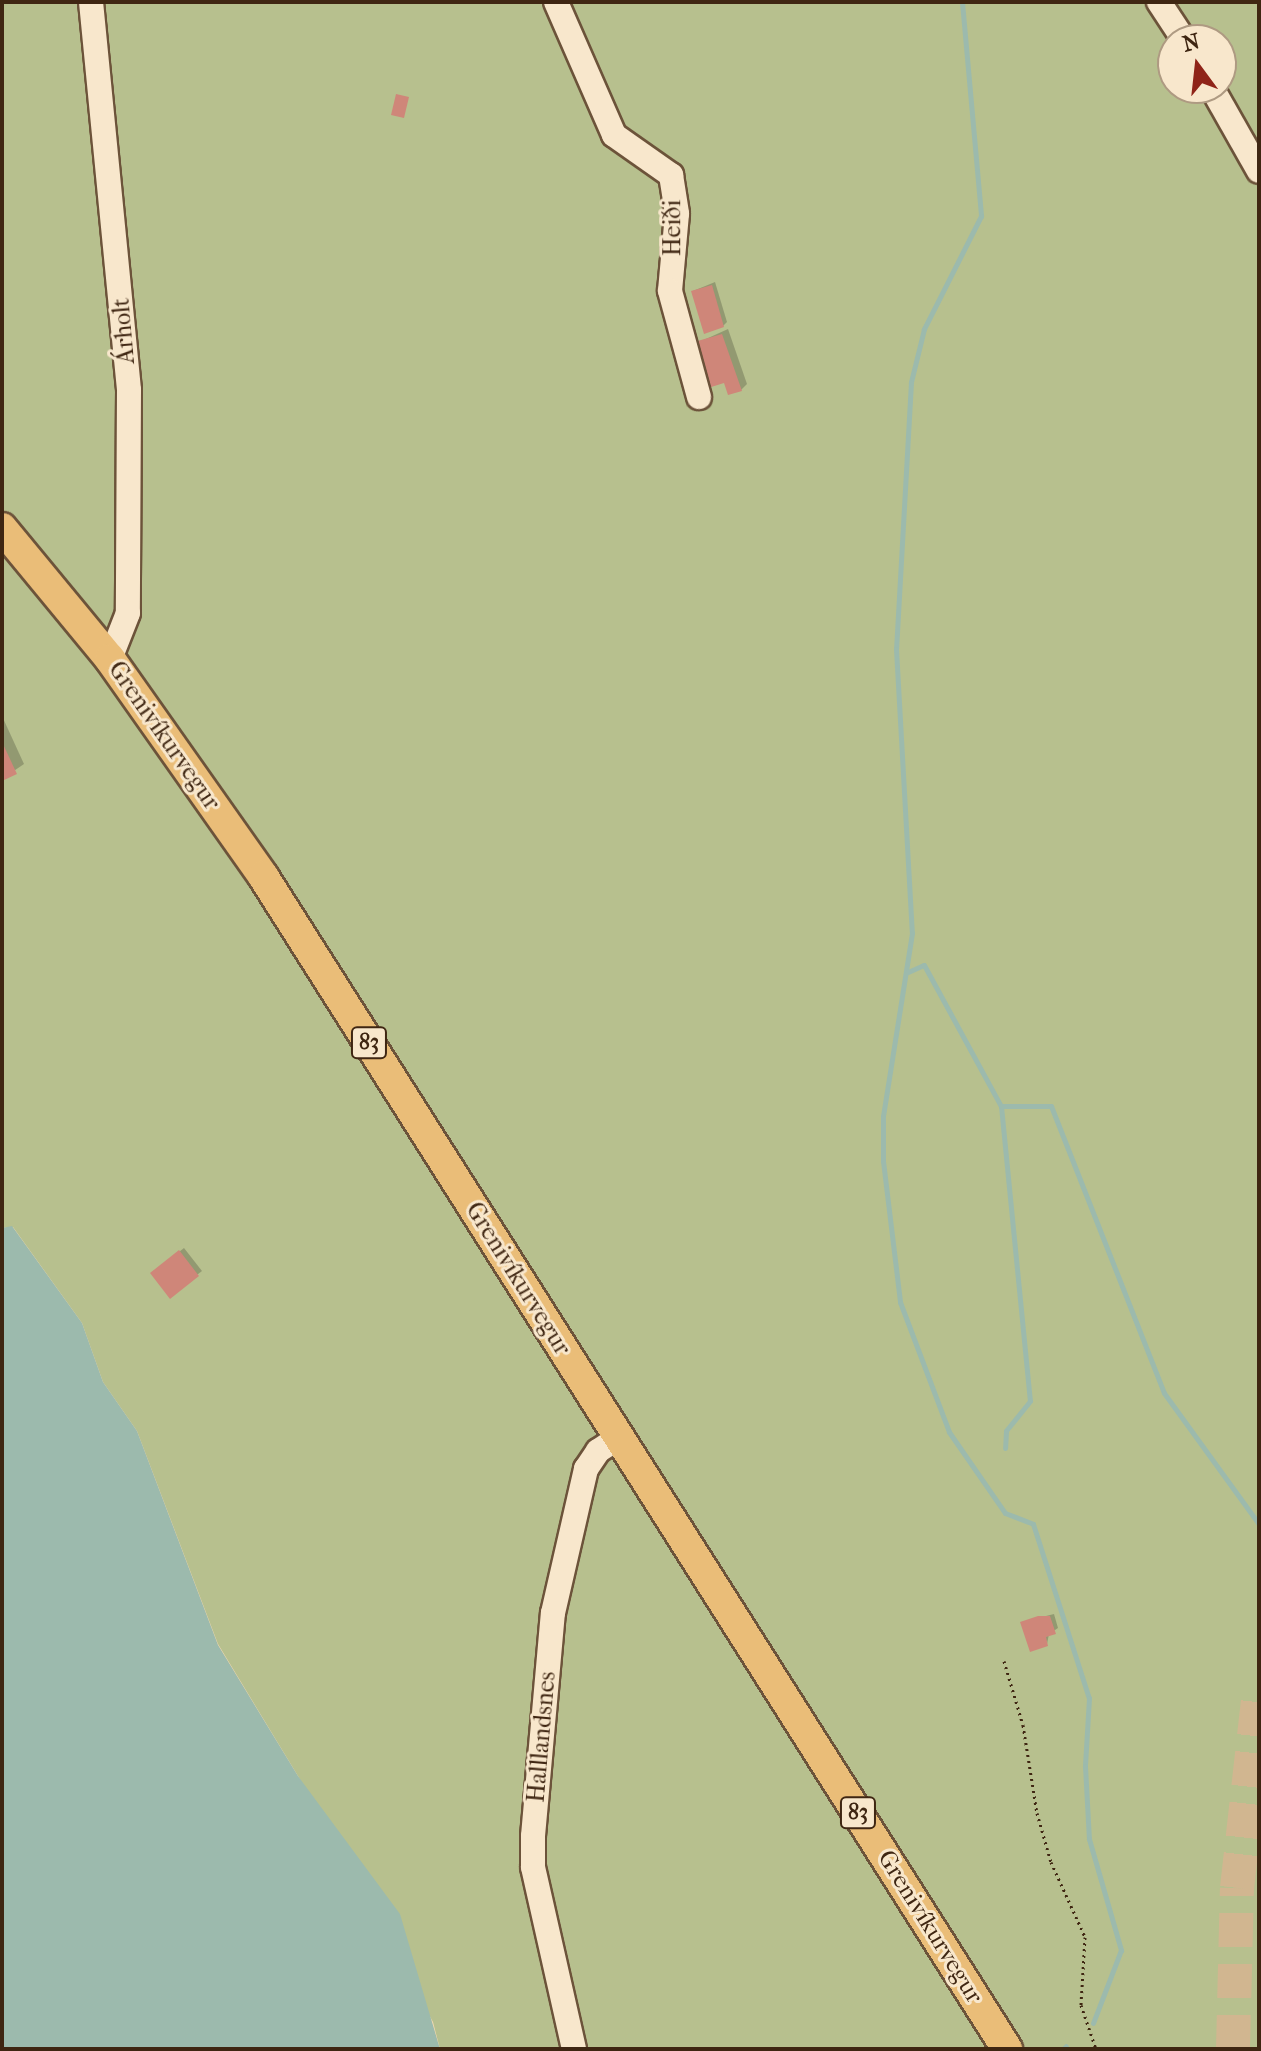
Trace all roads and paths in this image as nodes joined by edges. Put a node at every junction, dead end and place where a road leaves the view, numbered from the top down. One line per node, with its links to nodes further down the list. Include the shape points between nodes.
1 (91, 2): 9 (street, Árholt, via 129,390 128,613)
2 (556, 2): 7 (street, Heiði, via 614,135 671,175 677,214 670,291)
3 (1159, 2): 4 (street)
4 (1173, 24)
5 (1222, 104): 6 (street)
6 (1257, 162)
7 (699, 397)
8 (2, 528): 9 (main road, Grenivíkurvegur / 83)
9 (110, 659): 10 (main road, Grenivíkurvegur / 83, via 263,876)
10 (618, 1438): 12 (street, Halllandsnes, via 598,1451 586,1469 553,1613 533,1836 533,1867); 13 (main road, Grenivíkurvegur / 83)
11 (1004, 1661): 14 (path, via 1051,1862 1085,1937 1081,2005)
12 (574, 2049)
13 (1007, 2049)
14 (1096, 2049)

